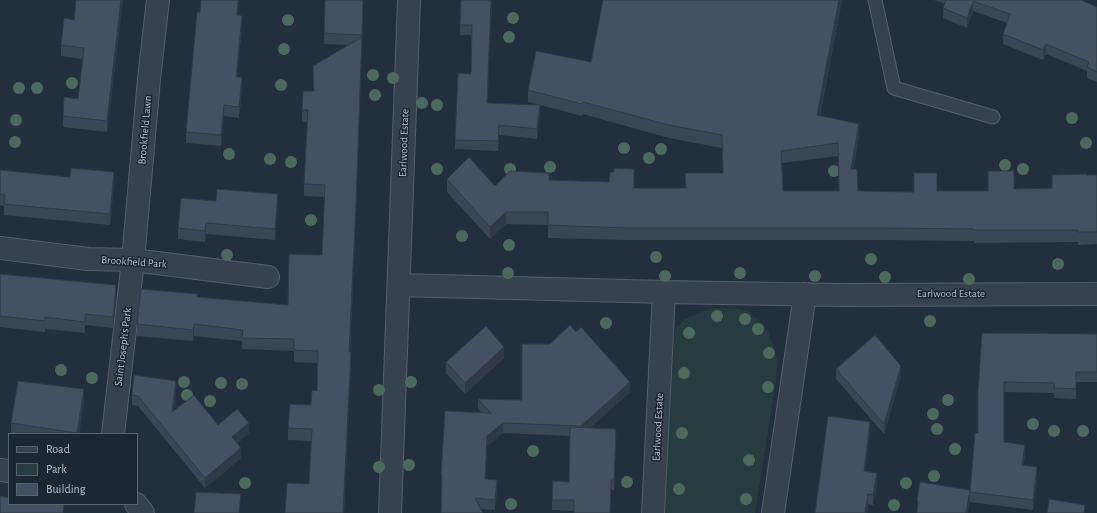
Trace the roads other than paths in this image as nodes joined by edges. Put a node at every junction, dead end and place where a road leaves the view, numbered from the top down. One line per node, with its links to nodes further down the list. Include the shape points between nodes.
1 (158, 0): 6 (street, Brookfield Lawn)
2 (409, 0): 8 (street, Earlwood Estate)
3 (876, 0): 4 (lane, via 894,88)
4 (993, 117)
5 (0, 248): 6 (street, Brookfield Park, via 88,259)
6 (133, 260): 7 (street, Brookfield Park); 12 (street, Saint Joseph's Park)
7 (268, 277)
8 (399, 285): 9 (street, Earlwood Estate); 15 (street, Earlwood Estate)
9 (664, 292): 10 (street, Earlwood Estate); 16 (street, Earlwood Estate)
10 (805, 294): 11 (street, Earlwood Estate); 17 (street)
11 (1097, 294)
12 (113, 433)
13 (137, 505): 14 (street)
14 (143, 513)
15 (390, 513)
16 (653, 513)
17 (773, 513)

